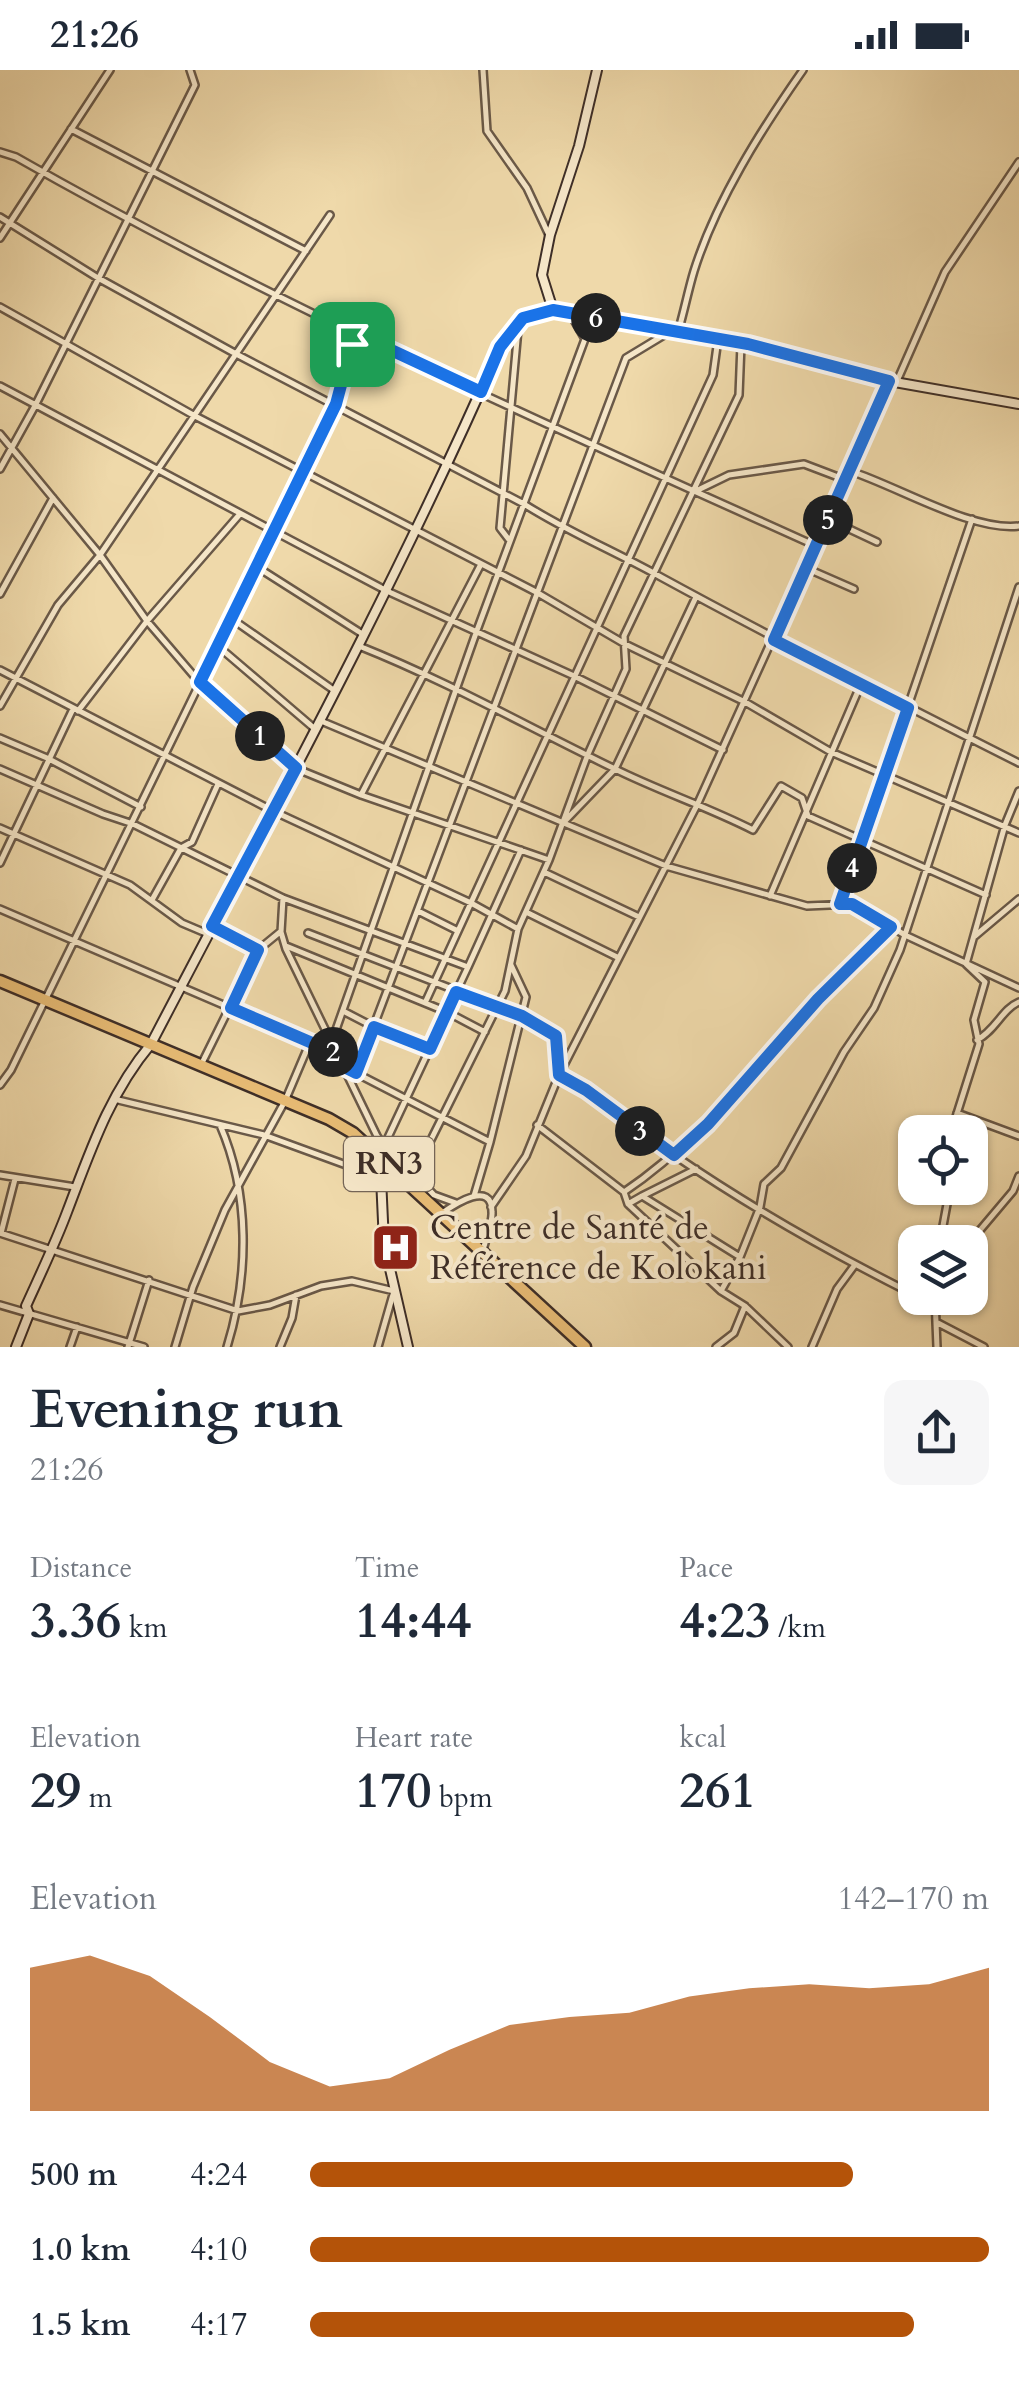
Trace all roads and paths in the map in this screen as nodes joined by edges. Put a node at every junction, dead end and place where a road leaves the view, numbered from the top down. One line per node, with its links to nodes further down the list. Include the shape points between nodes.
1 (110, 70): 6 (street)
2 (190, 70): 9 (street, via 195,85)
3 (483, 70): 15 (street, via 487,131)
4 (597, 70): 15 (street)
5 (802, 70): 25 (street, via 748,156 695,268)
6 (71, 130): 9 (street); 10 (street)
7 (0, 152): 10 (street)
8 (1019, 162): 30 (street, via 945,272)
9 (152, 171): 13 (street); 17 (street)
10 (42, 172): 13 (street); 14 (street)
11 (330, 214): 17 (street)
12 (0, 216): 14 (street)
13 (127, 220): 18 (street); 19 (street)
14 (11, 222): 16 (street); 18 (street)
15 (550, 236): 21 (street, via 542,276)
16 (0, 238)
17 (306, 251): 19 (street)
18 (98, 278): 27 (street); 29 (street)
19 (277, 296): 24 (street); 29 (street)
20 (0, 307): 27 (street)
21 (553, 310): 22 (street); 23 (street)
22 (570, 313): 25 (street); 38 (street, via 585,340)
23 (518, 324): 32 (street); 36 (street)
24 (344, 328): 32 (street); 34 (street, via 352,344)
25 (675, 331): 26 (street); 40 (street, via 626,358)
26 (718, 339): 28 (street); 47 (street, via 713,375)
27 (66, 343): 33 (street); 37 (street)
28 (741, 343): 30 (street); 49 (street, via 739,395)
29 (238, 355): 34 (street); 37 (street)
30 (893, 381): 35 (street); 45 (street)
31 (0, 386): 33 (street)
32 (481, 392): 36 (street); 42 (street)
33 (36, 404): 41 (street); 44 (street)
34 (336, 404): 42 (street); 46 (street)
35 (1019, 404)
36 (510, 407): 38 (street); 50 (street)
37 (196, 416): 44 (street); 46 (street)
38 (552, 428): 40 (street); 52 (street)
39 (0, 434): 41 (street)
40 (593, 446): 47 (street); 57 (street)
41 (11, 448): 43 (street); 51 (street)
42 (446, 466): 50 (street); 58 (street)
43 (0, 469)
44 (158, 470): 53 (street); 63 (street)
45 (850, 471): 48 (street); 54 (street)
46 (304, 472): 58 (street); 59 (street)
47 (664, 477): 49 (street); 64 (street)
48 (846, 480): 49 (street, via 804,464 730,475); 55 (street)
49 (695, 492): 62 (street); 68 (street)
50 (504, 495): 52 (street); 60 (street, via 500,528)
51 (53, 498): 63 (street); 74 (street)
52 (524, 504): 57 (street); 60 (street)
53 (240, 514): 59 (street); 79 (street)
54 (972, 519): 56 (street); 102 (street)
55 (828, 520): 61 (street); 62 (street)
56 (1019, 526)
57 (561, 528): 64 (street); 73 (street)
58 (416, 531): 65 (street); 72 (street)
59 (274, 534): 66 (street); 72 (street)
60 (510, 542): 69 (street)
61 (876, 542)
62 (816, 546): 67 (street)
63 (100, 555): 79 (street); 93 (street, via 58,605)
64 (626, 561): 68 (street); 81 (street)
65 (480, 566): 69 (street); 80 (street)
66 (258, 567): 76 (street); 83 (street)
67 (806, 568): 71 (street); 84 (street)
68 (653, 573): 75 (street); 85 (street)
69 (498, 575): 73 (street); 82 (street)
70 (1019, 587): 77 (street)
71 (854, 590)
72 (387, 591): 80 (street); 83 (street)
73 (536, 592): 81 (street); 88 (street)
74 (0, 594)
75 (696, 597): 84 (street); 89 (street)
76 (232, 619): 86 (street); 97 (street)
77 (1008, 620): 78 (street); 108 (street)
78 (1019, 620)
79 (147, 621): 94 (street); 104 (street)
80 (451, 621): 82 (street); 91 (street)
81 (596, 626): 85 (street); 92 (street)
82 (476, 633): 88 (street); 96 (street)
83 (364, 635): 87 (street)
84 (774, 640): 95 (street); 99 (street)
85 (625, 644): 89 (street); 98 (street, via 626,669)
86 (219, 646): 94 (street); 105 (street)
87 (359, 646): 91 (street); 97 (street)
88 (514, 649): 92 (street); 101 (street)
89 (665, 663): 99 (street); 103 (street)
90 (0, 670): 93 (street)
91 (422, 672): 96 (street); 109 (street)
92 (574, 676): 98 (street); 106 (street)
93 (14, 678): 100 (street); 104 (street)
94 (200, 682): 113 (street); 117 (street)
95 (861, 684): 102 (street); 111 (street)
96 (457, 688): 101 (street); 116 (street)
97 (336, 691): 105 (street)
98 (613, 694): 103 (street); 112 (street)
99 (745, 702): 110 (street); 111 (street)
100 (0, 706)
101 (492, 706): 106 (street); 121 (street)
102 (908, 708): 108 (street); 120 (street)
103 (642, 709): 110 (street); 119 (street)
104 (75, 710): 113 (street); 114 (street)
105 (318, 725): 109 (street); 117 (street)
106 (548, 733): 112 (street); 128 (street)
107 (0, 738): 114 (street)
108 (970, 738): 115 (street); 126 (street)
109 (387, 750): 116 (street); 125 (street)
110 (723, 750): 127 (street)
111 (831, 752): 120 (street); 130 (street)
112 (588, 754): 119 (street); 133 (street)
113 (165, 755): 122 (street); 129 (street)
114 (47, 758): 123 (street); 129 (street)
115 (1019, 763)
116 (430, 766): 121 (street); 132 (street)
117 (296, 768): 125 (street); 131 (street)
118 (0, 769): 123 (street)
119 (615, 770): 127 (street); 133 (street)
120 (884, 774): 126 (street); 140 (street)
121 (467, 781): 128 (street); 136 (street)
122 (219, 783): 131 (street); 142 (street)
123 (35, 785): 134 (street); 139 (street)
124 (1019, 791): 135 (street)
125 (361, 795): 132 (street)
126 (949, 801): 135 (street); 148 (street)
127 (698, 803): 130 (street, via 753,830 781,786); 146 (street)
128 (517, 804): 133 (street); 141 (street)
129 (141, 806): 134 (street)
130 (806, 808): 140 (street, via 808,816); 154 (street)
131 (273, 811): 147 (street); 150 (street)
132 (412, 813): 136 (street); 147 (street)
133 (563, 823): 144 (street); 146 (street)
134 (133, 824): 142 (street); 151 (street)
135 (1004, 825): 138 (street); 153 (street)
136 (450, 826): 141 (street); 152 (street)
137 (0, 828): 139 (street)
138 (1019, 833)
139 (13, 834): 145 (street); 151 (street)
140 (861, 840): 148 (street); 159 (street)
141 (498, 842): 143 (street); 158 (street)
142 (185, 848): 150 (street); 157 (street)
143 (521, 850): 144 (street); 163 (street)
144 (549, 860): 149 (street)
145 (0, 863)
146 (666, 866): 154 (street); 164 (street)
147 (394, 867): 152 (street); 169 (street)
148 (927, 868): 153 (street); 172 (street)
149 (544, 872): 162 (street); 164 (street)
150 (240, 874): 155 (street); 167 (street)
151 (108, 875): 157 (street); 174 (street)
152 (429, 883): 158 (street); 161 (street)
153 (986, 895): 173 (street)
154 (770, 896): 159 (street, via 807,906)
155 (284, 898): 169 (street); 170 (street)
156 (1019, 899): 173 (street)
157 (152, 900): 167 (street, via 182,923)
158 (471, 903): 163 (street); 168 (street)
159 (840, 904): 165 (street)
160 (0, 909): 174 (street)
161 (418, 912): 168 (street); 175 (street)
162 (526, 912): 166 (street); 180 (street)
163 (492, 914): 166 (street); 184 (street)
164 (640, 917): 180 (street)
165 (891, 927): 172 (street); 224 (street)
166 (518, 929): 182 (street)
167 (210, 930): 177 (street); 188 (street)
168 (458, 930): 179 (street)
169 (372, 931): 175 (street); 178 (street)
170 (281, 932): 176 (street); 177 (street)
171 (308, 933): 178 (street)
172 (906, 935): 181 (street); 239 (street, via 874,1008 781,1168 764,1184)
173 (974, 937): 181 (street)
174 (74, 941): 188 (street); 192 (street)
175 (406, 943): 179 (street); 183 (street)
176 (284, 945): 185 (street); 203 (street)
177 (258, 950): 196 (street)
178 (363, 955): 183 (street); 185 (street)
179 (446, 957): 184 (street); 187 (street)
180 (617, 957): 211 (street)
181 (966, 964): 190 (street); 202 (street, via 985,982 974,1020)
182 (511, 965): 195 (street); 199 (street, via 526,997)
183 (396, 968): 187 (street); 189 (street)
184 (468, 968): 191 (street)
185 (356, 974): 189 (street); 197 (street)
186 (0, 981): 192 (highway, RN3)
187 (434, 984): 191 (street); 193 (street)
188 (181, 986): 196 (street); 205 (street)
189 (389, 988): 193 (street); 200 (street)
190 (1019, 988)
191 (456, 992): 195 (street); 198 (street)
192 (46, 1000): 205 (highway, RN3); 212 (street)
193 (425, 1002): 198 (street)
194 (1019, 1002): 202 (street)
195 (497, 1007): 199 (street); 201 (street)
196 (231, 1008): 204 (street); 208 (street)
197 (343, 1011): 200 (street); 203 (street)
198 (447, 1012): 201 (street); 206 (street)
199 (522, 1016): 211 (street, via 556,1036); 222 (street)
200 (374, 1027): 206 (street); 210 (street)
201 (485, 1032): 217 (street)
202 (977, 1040): 216 (street)
203 (332, 1041): 207 (street)
204 (310, 1042): 207 (street); 214 (street)
205 (151, 1044): 208 (highway, RN3); 213 (street)
206 (430, 1049): 215 (street)
207 (340, 1055): 209 (street)
208 (201, 1065): 214 (highway, RN3)
209 (346, 1068): 210 (street); 223 (street)
210 (356, 1073): 215 (street)
211 (559, 1075): 219 (street); 224 (street)
212 (0, 1085)
213 (113, 1099): 218 (street); 232 (street)
214 (285, 1100): 220 (street); 223 (highway, RN3)
215 (408, 1100): 217 (street); 223 (street)
216 (957, 1113): 221 (street)
217 (443, 1118): 222 (street); 226 (street)
218 (220, 1124): 220 (street); 231 (street)
219 (537, 1125): 233 (street); 238 (street, via 526,1156)
220 (264, 1135): 229 (street); 231 (street)
221 (1019, 1136)
222 (490, 1142): 234 (street)
223 (382, 1151): 226 (street); 229 (street); 240 (highway, RN3)
224 (674, 1155): 225 (street); 233 (street)
225 (696, 1169): 235 (street); 239 (street)
226 (414, 1174): 236 (street, via 434,1196)
227 (0, 1175): 230 (street)
228 (1019, 1176): 241 (street)
229 (379, 1177): 250 (street)
230 (15, 1178): 232 (street); 242 (street)
231 (238, 1185): 251 (street); 255 (street, via 244,1254)
232 (75, 1187): 243 (street)
233 (624, 1192): 237 (street)
234 (474, 1196): 236 (street); 238 (street)
235 (642, 1196): 237 (street); 245 (street)
236 (456, 1203): 240 (street)
237 (628, 1204): 249 (street)
238 (491, 1207): 244 (street)
239 (760, 1208): 245 (street); 246 (street)
240 (442, 1213): 244 (highway, RN3)
241 (985, 1225)
242 (1, 1233): 243 (street)
243 (52, 1248): 247 (street); 256 (street, via 26,1306)
244 (483, 1251): 269 (highway, RN3)
245 (740, 1257): 249 (street)
246 (854, 1264): 248 (street); 272 (street)
247 (148, 1280): 251 (street); 260 (street)
248 (898, 1286)
249 (720, 1290): 254 (street)
250 (394, 1291): 252 (street, via 352,1281); 267 (street); 268 (street)
251 (191, 1294): 255 (street); 264 (street)
252 (296, 1295): 255 (street); 266 (street)
253 (0, 1305): 256 (street)
254 (745, 1306): 270 (street, via 734,1334); 271 (street)
255 (238, 1311): 265 (street)
256 (29, 1314): 259 (street); 261 (street)
257 (936, 1315): 258 (street)
258 (936, 1322): 273 (street); 274 (street)
259 (78, 1328): 260 (street); 262 (street)
260 (130, 1345): 263 (street)
261 (16, 1347)
262 (70, 1347)
263 (144, 1347)
264 (175, 1347)
265 (227, 1347)
266 (280, 1347)
267 (378, 1347)
268 (408, 1347)
269 (585, 1347)
270 (716, 1347)
271 (788, 1347)
272 (812, 1347)
273 (937, 1347)
274 (984, 1347)

